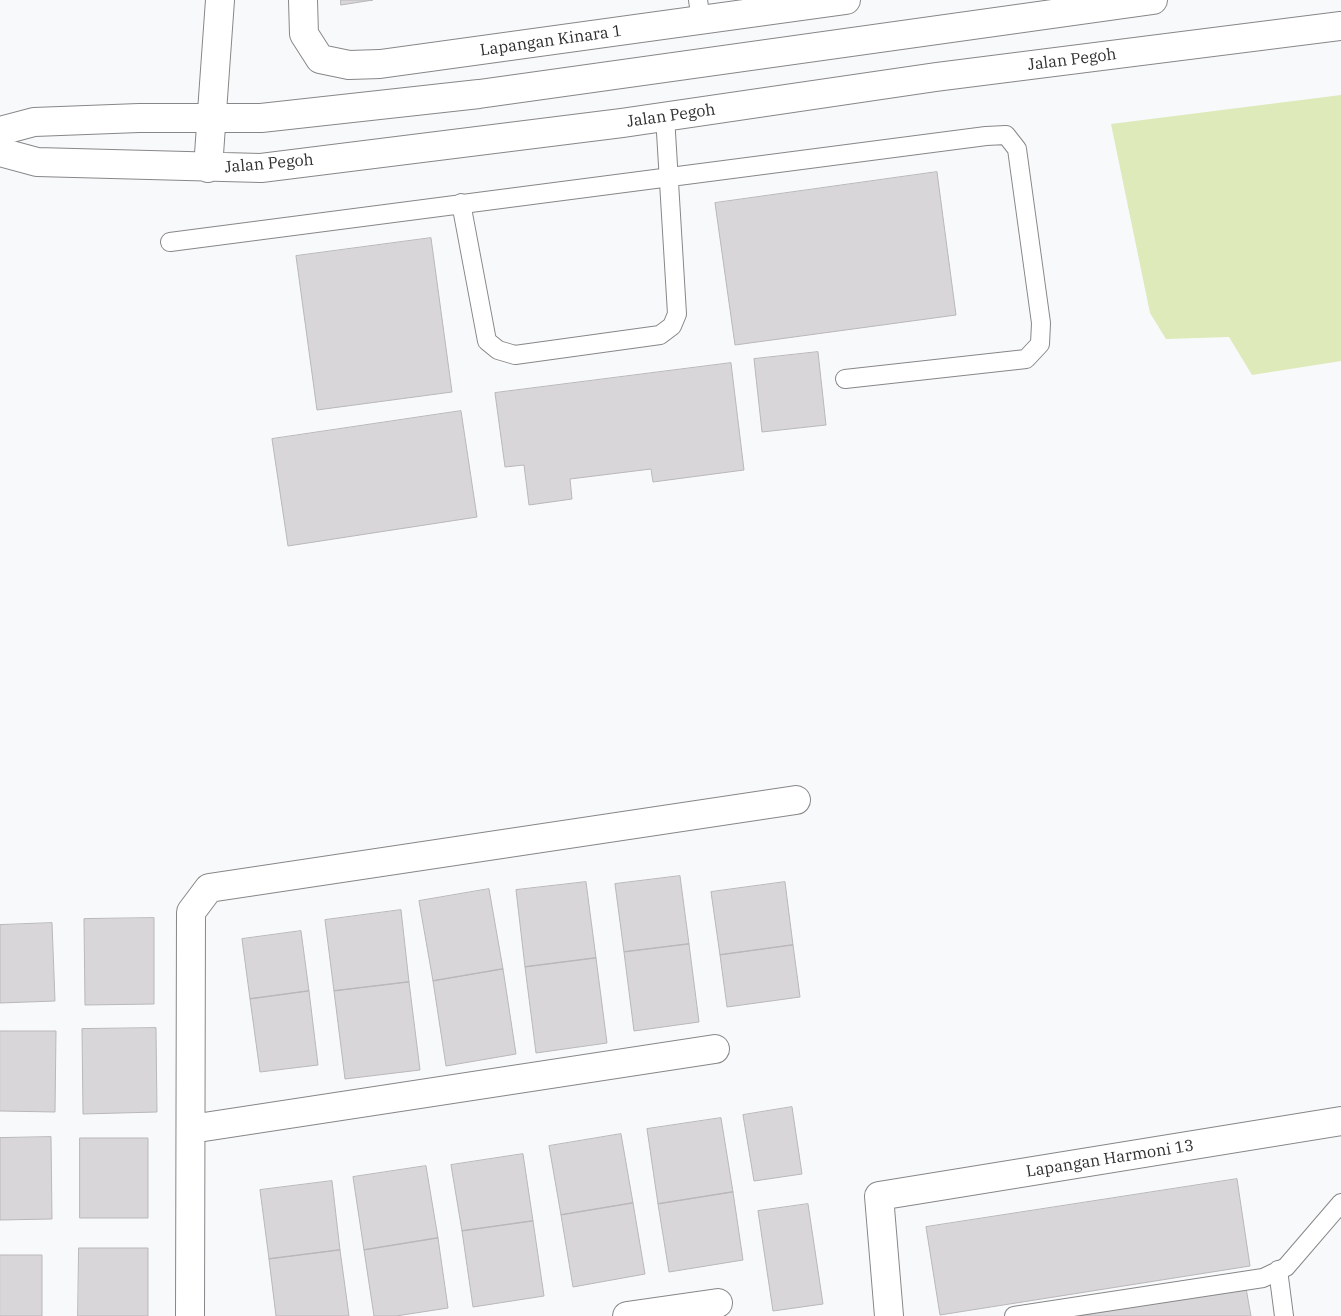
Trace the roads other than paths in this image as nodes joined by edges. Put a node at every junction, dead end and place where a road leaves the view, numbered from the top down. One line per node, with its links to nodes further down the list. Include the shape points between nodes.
1 (220, 0): 8 (street)
2 (303, 0): 5 (street, Lapangan Kinara 1, via 304,34 320,59 349,64 380,64)
3 (846, 0): 5 (street, Lapangan Kinara 1)
4 (1153, 0): 8 (street, via 479,94 261,118)
5 (700, 10)
6 (1341, 26): 7 (street, Jalan Pegoh, via 936,77)
7 (665, 116): 11 (street, Jalan Pegoh, via 261,168); 12 (lane)
8 (212, 118): 9 (street, via 34,122); 11 (street)
9 (0, 131)
10 (0, 152): 11 (street, Jalan Pegoh, via 37,162)
11 (208, 168)
12 (669, 177): 13 (lane); 13 (lane, via 677,314 672,326 660,335 515,354 498,350 487,341); 15 (lane, via 1006,135 1017,148 1041,324 1040,344 1026,359)
13 (461, 204): 14 (lane)
14 (170, 242)
15 (845, 379)
16 (796, 800): 19 (street, via 208,888 191,912)
17 (715, 1049): 19 (street)
18 (1341, 1121): 25 (street, Lapangan Harmoni 13, via 879,1196)
19 (191, 1129): 23 (street)
20 (1341, 1203): 21 (lane, via 1286,1267)
21 (1278, 1270): 26 (lane, via 1263,1278); 27 (lane)
22 (718, 1303): 24 (street)
23 (190, 1316)
24 (627, 1316)
25 (889, 1316)
26 (1014, 1316)
27 (1284, 1316)

